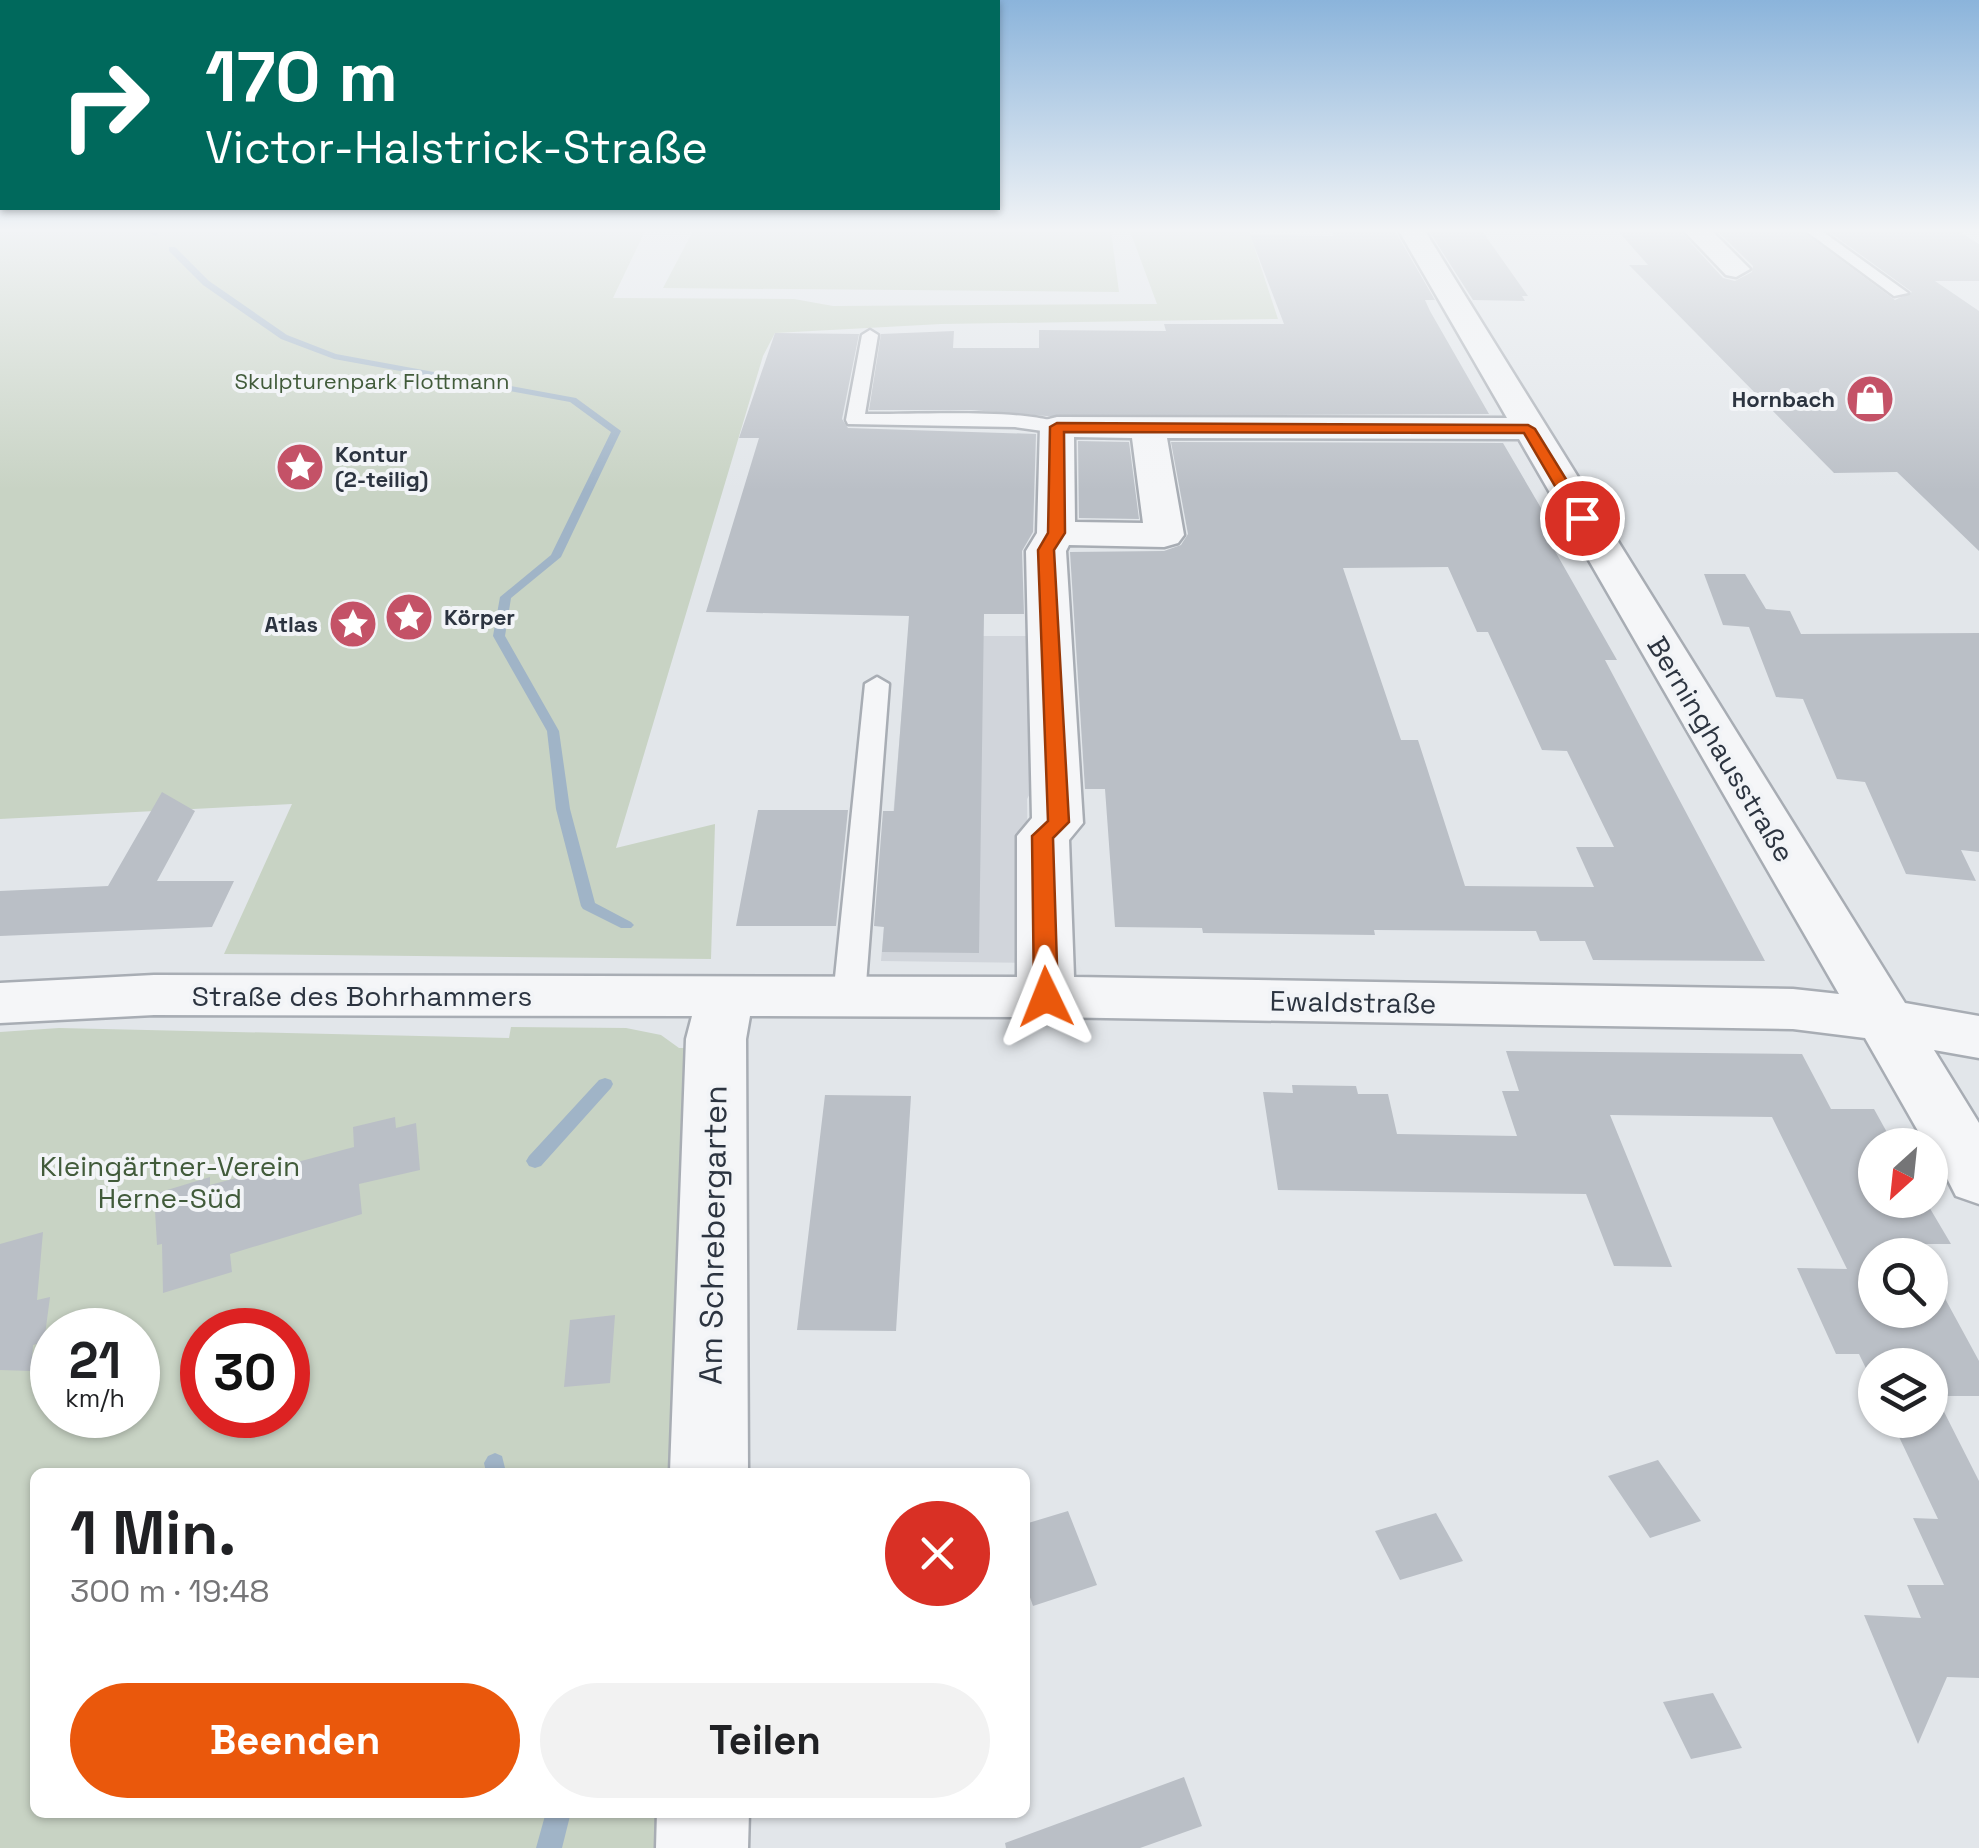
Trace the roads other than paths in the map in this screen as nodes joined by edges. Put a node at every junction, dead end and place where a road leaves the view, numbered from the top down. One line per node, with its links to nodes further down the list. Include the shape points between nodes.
1 (1462, 317): 5 (street, Berninghausstraße)
2 (870, 334): 3 (lane, via 855,420 1015,420)
3 (1057, 427): 4 (street); 6 (street)
4 (1148, 428): 5 (street); 6 (street, via 1164,534)
5 (1528, 429): 12 (street, Berninghausstraße)
6 (1056, 533): 9 (street, via 1046,550 1058,822 1043,836)
7 (878, 684): 8 (lane)
8 (849, 997): 9 (street, Ewaldstraße); 10 (street, Ewaldstraße)
9 (1046, 997): 12 (street, Ewaldstraße, via 1793,1010)
10 (725, 998): 11 (street, Straße des Bohrhammers, via 154,995); 15 (street, Am Schrebergarten, via 716,1039)
11 (0, 1003)
12 (1883, 1020): 13 (street, Ewaldstraße); 14 (street, Berninghausstraße)
13 (1979, 1036)
14 (1979, 1178)
15 (708, 1468)
16 (703, 1818): 17 (street)
17 (702, 1848)

